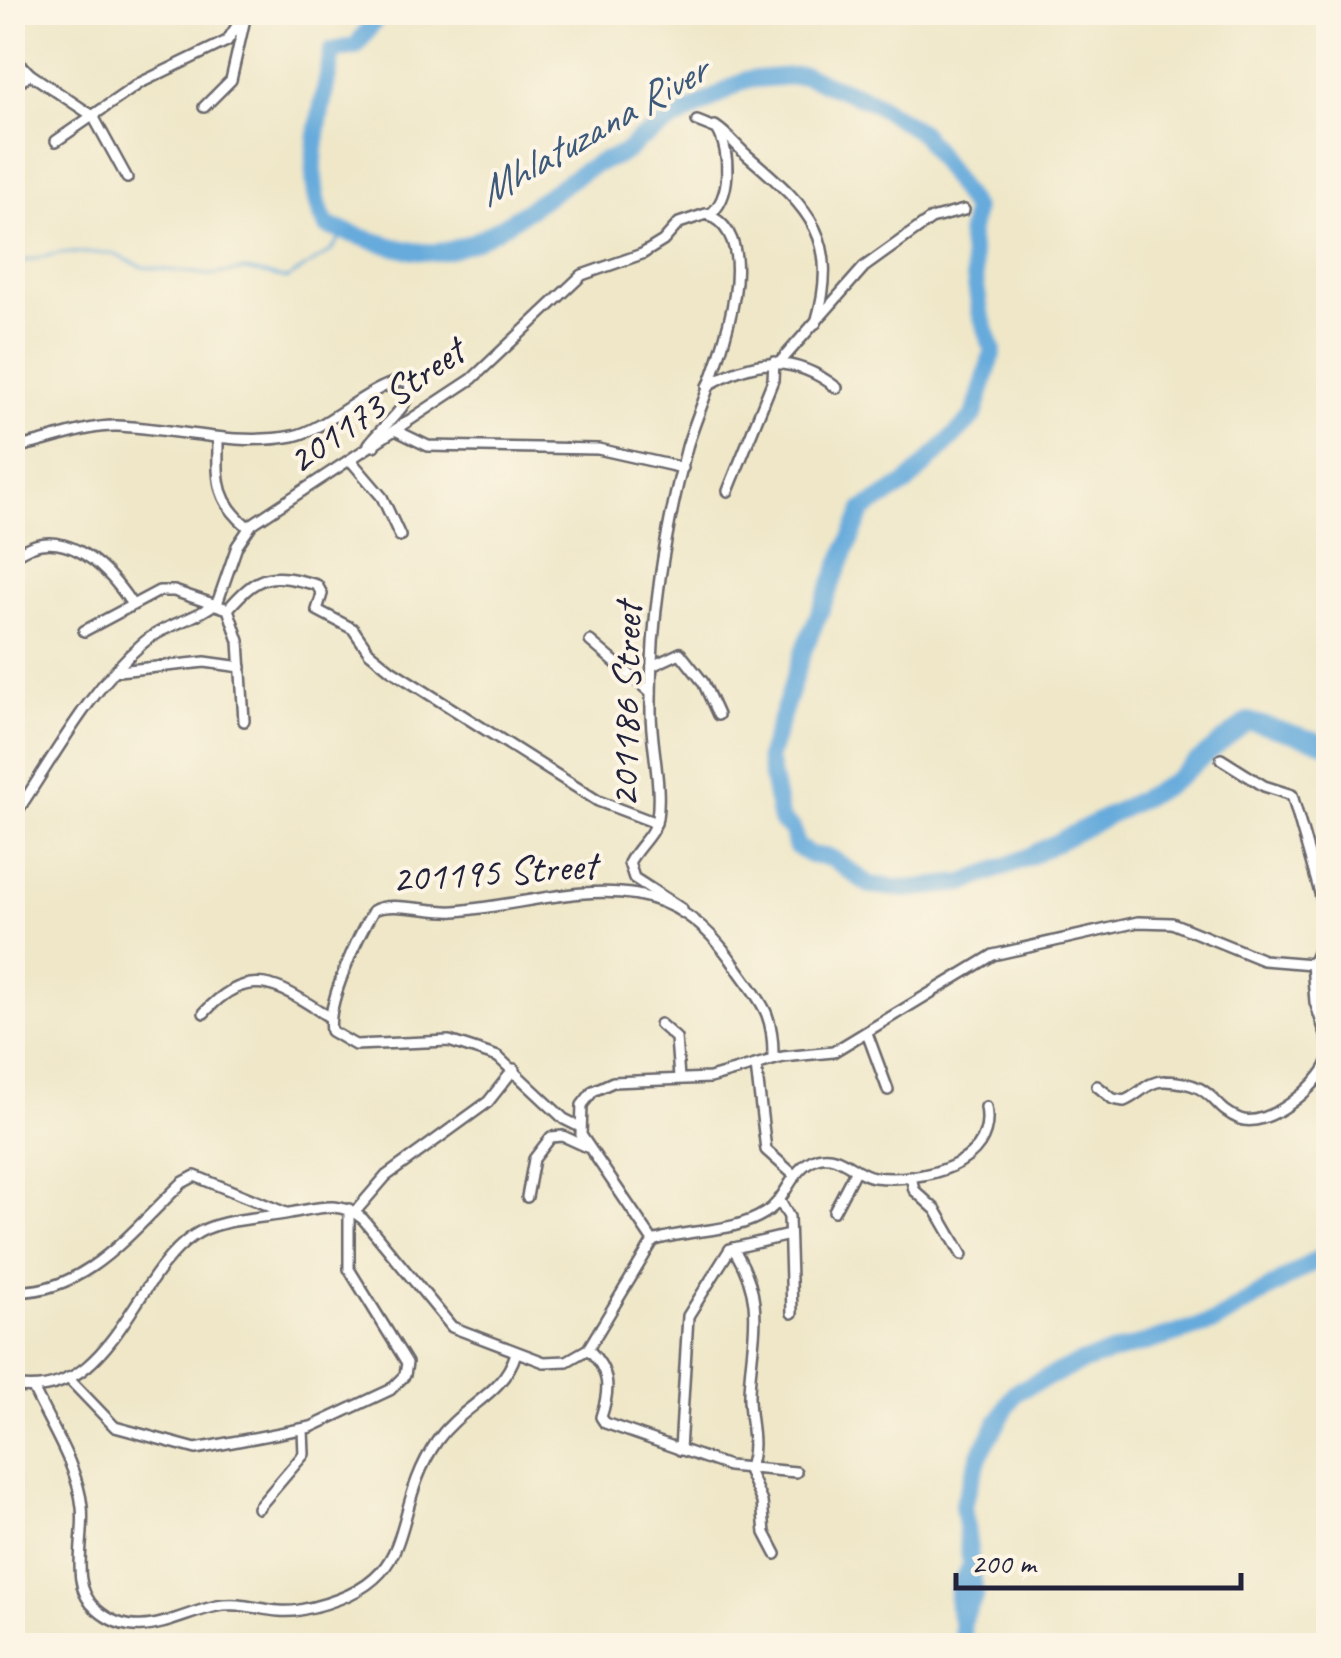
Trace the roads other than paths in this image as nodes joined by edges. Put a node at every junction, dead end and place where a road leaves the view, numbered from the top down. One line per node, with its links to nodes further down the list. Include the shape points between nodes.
1 (18, 12): 3 (street)
2 (245, 16): 7 (street, via 231,80); 8 (street, via 216,47 140,83)
3 (12, 20)
4 (12, 55): 5 (street)
5 (30, 74): 6 (street); 8 (street)
6 (12, 88)
7 (204, 107)
8 (93, 116): 11 (street); 12 (street)
9 (697, 121): 10 (street)
10 (714, 126): 14 (street, via 727,155 722,197); 15 (street, via 782,183 822,245 827,276)
11 (56, 141)
12 (127, 178)
13 (964, 210): 15 (street, via 931,219 877,256)
14 (709, 215): 17 (street, 201186 Street, via 731,240 736,269 731,320); 19 (street, 201173 Street, via 690,216 654,247 582,274 472,379)
15 (816, 323): 16 (street)
16 (778, 362): 17 (street, via 749,366); 18 (street, via 799,365); 25 (street)
17 (707, 386): 24 (street, 201186 Street)
18 (837, 388)
19 (397, 432): 21 (street, 201173 Street); 24 (street, via 428,446 629,454)
20 (218, 438): 21 (street, via 297,435 390,384 409,381 406,401 374,436); 22 (street, via 110,426); 26 (street, via 215,465 224,503)
21 (374, 446): 23 (street, 201173 Street)
22 (12, 448)
23 (352, 462): 26 (street, 201173 Street); 27 (street, via 382,497)
24 (683, 468): 34 (street, 201186 Street, via 659,564)
25 (728, 491)
26 (248, 527): 30 (street)
27 (400, 536)
28 (12, 558): 29 (street, via 34,546 81,552 99,561)
29 (131, 603): 30 (street, via 166,590); 32 (street)
30 (212, 606): 31 (street); 36 (street, via 151,636)
31 (228, 609): 35 (street); 42 (street, via 249,584 270,577 317,585 317,610 350,626 380,662 439,704 598,801)
32 (84, 631)
33 (590, 641): 37 (street)
34 (652, 666): 37 (street, 201186 Street); 38 (street, via 680,653)
35 (242, 667): 36 (street, via 205,662); 39 (street)
36 (115, 671): 41 (street)
37 (651, 693): 42 (street, 201186 Street)
38 (718, 715)
39 (244, 722)
40 (1221, 759): 44 (street, via 1292,795)
41 (12, 819)
42 (656, 823): 43 (street, 201186 Street, via 630,868 634,878)
43 (682, 909): 47 (street, 201195 Street, via 631,894 582,891 450,912 383,905 369,919); 51 (street, 201195 Street, via 711,930 765,1004)
44 (1327, 924): 45 (street)
45 (1312, 964): 49 (street, via 1262,960 1172,923 1138,922 993,955); 50 (street)
46 (204, 1014): 47 (street, via 232,988 258,982)
47 (329, 1017): 54 (street, via 331,1031 345,1043 449,1041)
48 (660, 1024): 55 (street, via 676,1038)
49 (868, 1033): 51 (street, via 832,1052); 57 (street)
50 (1328, 1041)
51 (773, 1060): 53 (street)
52 (1328, 1062): 56 (street, via 1288,1106 1249,1120 1197,1086 1159,1080 1124,1101)
53 (756, 1066): 55 (street); 62 (street, via 766,1150)
54 (514, 1069): 59 (street); 66 (street, via 488,1102 386,1176)
55 (679, 1078): 59 (street, via 604,1085 582,1105)
56 (1098, 1086)
57 (888, 1090)
58 (986, 1107): 63 (street, via 985,1137 975,1152 946,1169)
59 (578, 1126): 60 (street)
60 (589, 1148): 64 (street, via 551,1137 534,1159); 70 (street)
61 (855, 1170): 62 (street, via 828,1157); 63 (street); 67 (street)
62 (794, 1174): 65 (street)
63 (911, 1176): 72 (street, via 914,1190 936,1210)
64 (527, 1197)
65 (780, 1201): 69 (street); 70 (street, via 744,1222)
66 (352, 1210): 68 (street, via 328,1206); 76 (street, via 446,1322); 80 (street, via 349,1268 407,1369 390,1390)
67 (834, 1210)
68 (289, 1214): 73 (street, via 195,1176 108,1255 42,1291); 77 (street, via 192,1236 107,1346)
69 (789, 1235): 71 (street); 74 (street)
70 (653, 1241): 75 (street)
71 (733, 1248): 81 (street, via 688,1316); 82 (street, via 749,1282 757,1328 749,1396 755,1446)
72 (962, 1255)
73 (12, 1291)
74 (792, 1313)
75 (588, 1349): 76 (street, via 558,1362); 81 (street, via 608,1379 603,1422)
76 (516, 1353): 79 (street, via 504,1382 436,1442 398,1549 363,1585 343,1598 297,1610 225,1604 152,1627 119,1623 85,1596 79,1490)
77 (68, 1378): 79 (street); 80 (street, via 115,1427 161,1442 209,1448)
78 (12, 1386): 79 (street)
79 (33, 1388)
80 (302, 1430): 84 (street, via 304,1454)
81 (680, 1450): 82 (street)
82 (748, 1470): 83 (street); 85 (street)
83 (796, 1472)
84 (258, 1508)
85 (776, 1554)

